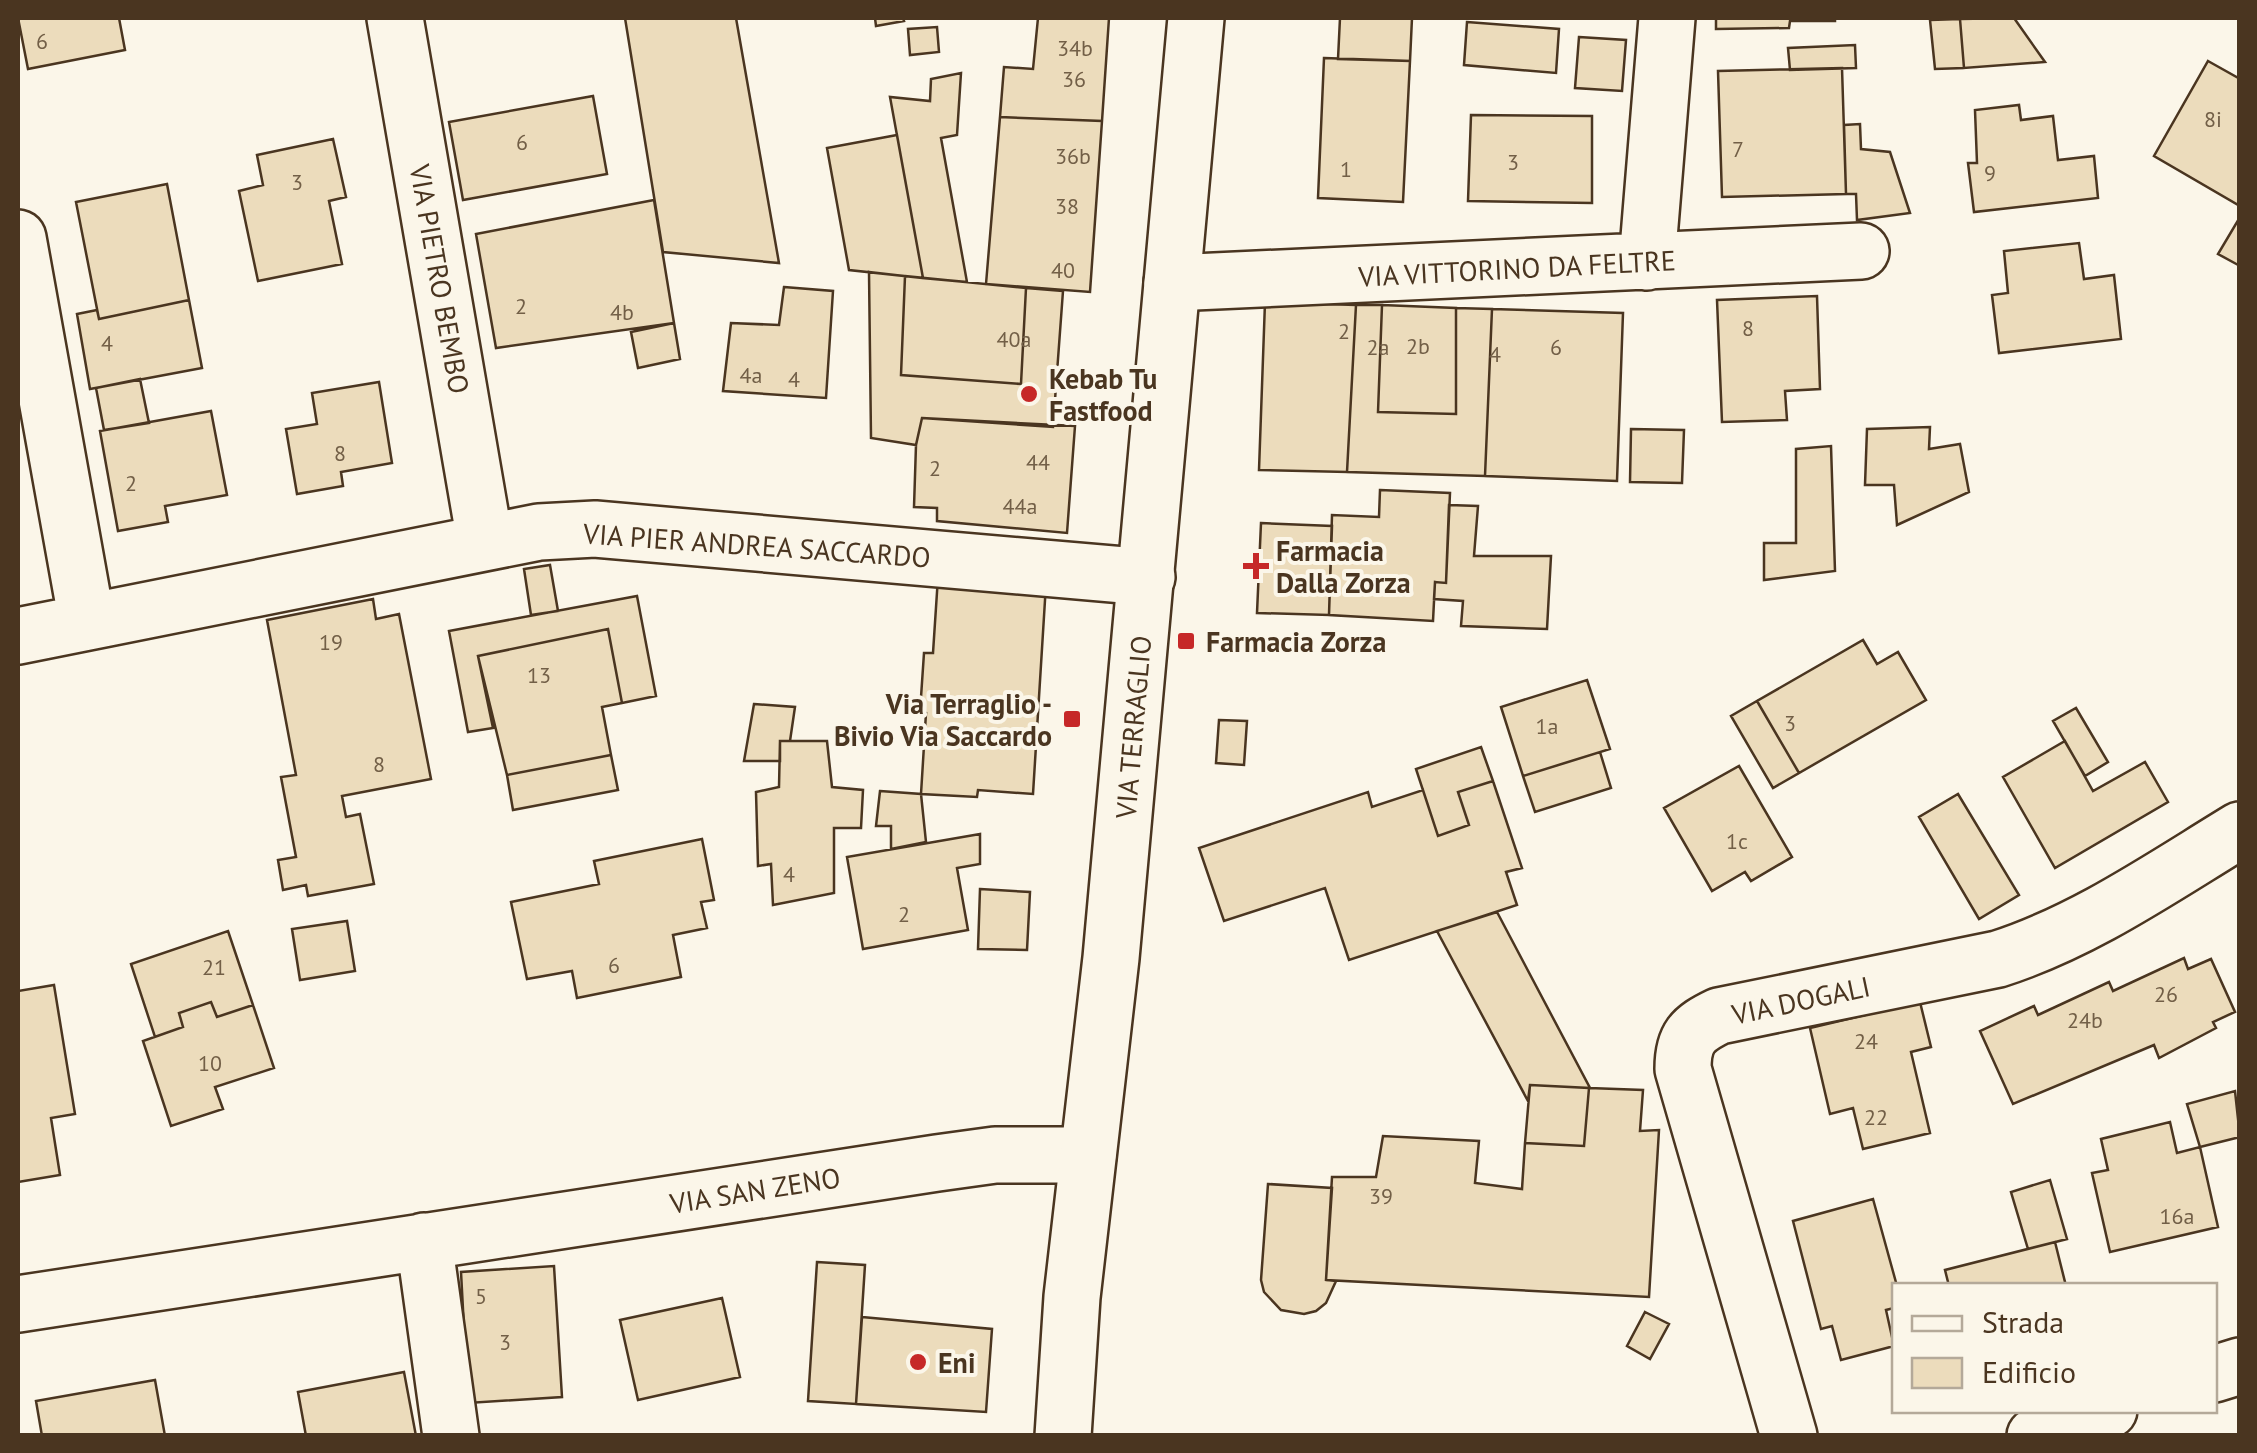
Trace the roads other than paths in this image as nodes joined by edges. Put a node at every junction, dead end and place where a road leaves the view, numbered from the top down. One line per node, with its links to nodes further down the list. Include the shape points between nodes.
1 (395, 18): 8 (street, VIA PIETRO BEMBO)
2 (1196, 18): 7 (street, VIA TERRAGLIO)
3 (1667, 18): 6 (street)
4 (18, 238): 10 (street)
5 (1861, 251): 6 (street, VIA VITTORINO DA FELTRE)
6 (1647, 262): 7 (street, VIA VITTORINO DA FELTRE)
7 (1172, 283): 9 (street, VIA TERRAGLIO)
8 (484, 542): 9 (street, VIA PIER ANDREA SACCARDO, via 595,530); 10 (street, VIA PIER ANDREA SACCARDO)
9 (1147, 577): 13 (street, VIA TERRAGLIO)
10 (86, 622): 11 (street, VIA PIER ANDREA SACCARDO)
11 (18, 636)
12 (2240, 830): 19 (street, VIA DOGALI, via 2036,947 1719,1016 1696,1028 1683,1046 1683,1068)
13 (1088, 1155): 14 (street, VIA SAN ZENO, via 976,1157); 18 (street, VIA TERRAGLIO)
14 (424, 1241): 15 (street, VIA SAN ZENO); 17 (street)
15 (18, 1304)
16 (2100, 1413): 20 (street)
17 (451, 1436)
18 (1063, 1436)
19 (1788, 1436)
20 (2035, 1436)

